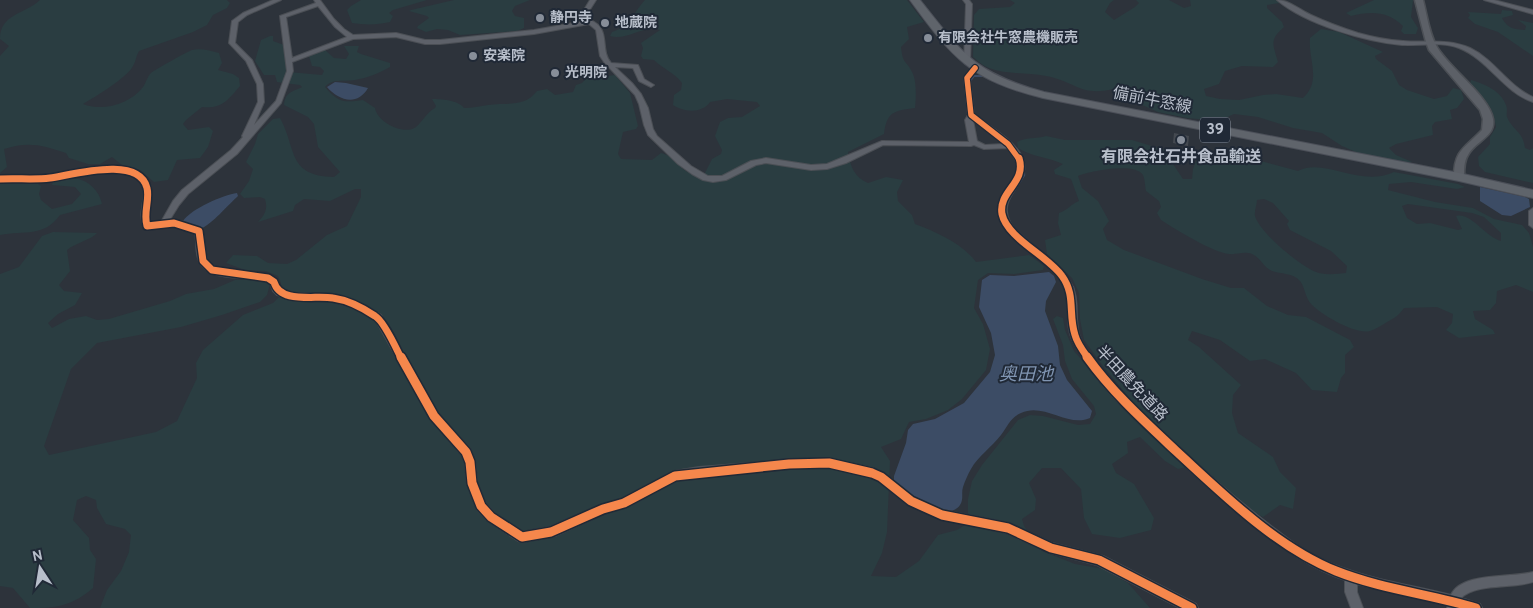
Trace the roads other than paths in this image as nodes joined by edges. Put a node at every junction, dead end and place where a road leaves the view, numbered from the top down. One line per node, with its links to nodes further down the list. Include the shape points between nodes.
1 (278, 0): 19 (street, via 235,21 232,44 249,60 260,84 260,102)
2 (593, 0): 9 (street)
3 (915, 0): 15 (main road, 備前牛窓線 / 39)
4 (966, 0): 15 (street, via 969,4)
5 (1280, 0): 12 (street, via 1333,26 1372,38 1402,43)
6 (1418, 0): 12 (street)
7 (1487, 0): 10 (street)
8 (316, 1): 11 (street); 13 (street, via 283,16)
9 (587, 10)
10 (1533, 12)
11 (352, 37): 13 (street); 14 (street, via 396,35 440,42 534,32 590,22 602,34 602,52)
12 (1430, 42): 17 (street, via 1466,48 1495,68 1518,94); 22 (street, via 1485,109 1490,121 1488,129 1463,152)
13 (289, 61): 19 (street, via 290,74 279,102)
14 (611, 65): 16 (street, via 636,66 641,80); 20 (street, via 641,100 654,137 699,175 714,179 729,176 759,161 805,168 838,164 882,143)
15 (971, 65): 18 (street, via 966,78); 22 (main road, 備前牛窓線 / 39, via 1011,86 1043,95)
16 (651, 86)
17 (1533, 100)
18 (971, 115): 20 (street, via 969,120); 21 (street, 半田農免道路)
19 (247, 138): 26 (street, via 186,192)
20 (974, 142): 21 (street, via 984,147)
21 (1009, 146): 29 (street, 半田農免道路, via 1021,163 1021,174 1004,198 1002,216 1009,227 1042,255 1067,283 1072,303 1072,329 1084,353 1123,399 1236,505 1285,544)
22 (1459, 177): 24 (main road, 備前牛窓線 / 39)
23 (0, 179): 26 (street, via 48,179 106,168 122,169 145,182 147,226)
24 (1533, 194)
25 (1533, 211): 27 (street)
26 (162, 224): 31 (street, via 181,224 198,231 201,255 210,270 266,276 273,279 280,293 334,298 378,317 434,416 466,452 472,483 481,506 516,535 522,537 550,532 624,503 675,476 829,463 872,473 911,501 942,514 1008,528 1063,552 1099,560)
27 (1533, 225)
28 (1533, 577): 30 (street, via 1464,588 1458,592)
29 (1352, 578): 30 (street, 半田農免道路); 32 (street)
30 (1453, 604): 33 (street, 半田農免道路)
31 (1192, 608)
32 (1357, 608)
33 (1476, 608)

